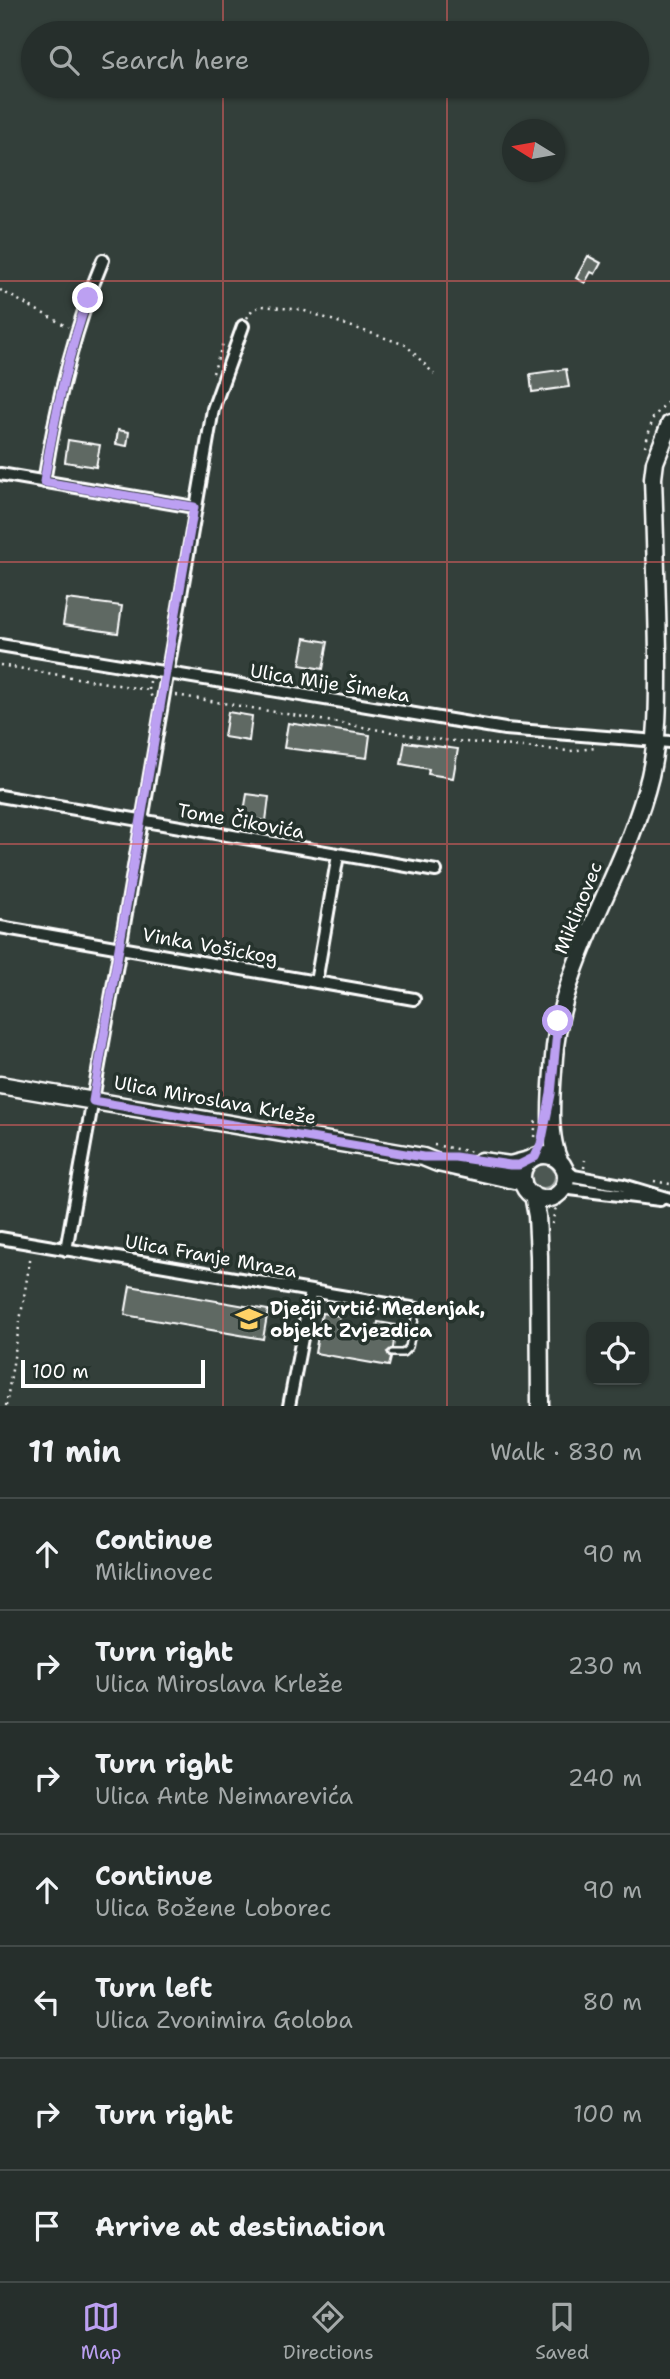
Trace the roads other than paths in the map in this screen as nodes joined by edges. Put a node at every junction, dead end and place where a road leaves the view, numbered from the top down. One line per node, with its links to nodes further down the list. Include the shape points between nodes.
1 (103, 260): 5 (street, via 76,332)
2 (243, 326): 6 (street, via 213,410)
3 (670, 424): 9 (main road, Miklinovec, via 653,478)
4 (0, 474): 5 (street)
5 (44, 482): 6 (street)
6 (194, 507): 8 (street)
7 (0, 645): 8 (street, Ulica Mije Šimeka)
8 (167, 673): 9 (street, Ulica Mije Šimeka, via 505,730); 11 (street)
9 (663, 741): 19 (main road, Miklinovec, via 563,1004)
10 (0, 796): 11 (street, Tome Čikovića)
11 (142, 821): 12 (street, Tome Čikovića); 15 (street)
12 (338, 855): 13 (street, Tome Čikovića); 16 (street)
13 (436, 871)
14 (0, 927): 15 (street, Vinka Vošickog)
15 (120, 948): 16 (street, Vinka Vošickog); 20 (street)
16 (316, 982): 17 (street, Vinka Vošickog)
17 (414, 999)
18 (0, 1085): 20 (main road, Ulica Miroslava Krleže)
19 (551, 1094): 22 (main road, Miklinovec, via 541,1144); 23 (main road, Miklinovec, via 552,1139)
20 (93, 1101): 21 (main road, Ulica Miroslava Krleže); 30 (street)
21 (423, 1157): 22 (main road, Ulica Miroslava Krleže, via 510,1165); 24 (main road, Ulica Miroslava Krleže)
22 (532, 1158): 23 (main road, via 549,1156); 24 (main road, via 523,1170)
23 (561, 1164): 25 (street); 26 (main road, via 565,1174)
24 (523, 1182): 27 (main road)
25 (582, 1184): 26 (street); 28 (street, via 623,1185)
26 (557, 1192): 27 (main road, via 539,1198); 31 (main road)
27 (533, 1195): 31 (main road)
28 (670, 1200)
29 (0, 1238): 30 (street, Ulica Franje Mraza)
30 (66, 1250): 32 (street, Ulica Franje Mraza)
31 (539, 1256): 36 (main road)
32 (310, 1291): 33 (street, Ulica Franje Mraza); 35 (street)
33 (417, 1309): 34 (lane, via 410,1347)
34 (392, 1353)
35 (289, 1406)
36 (540, 1406)

